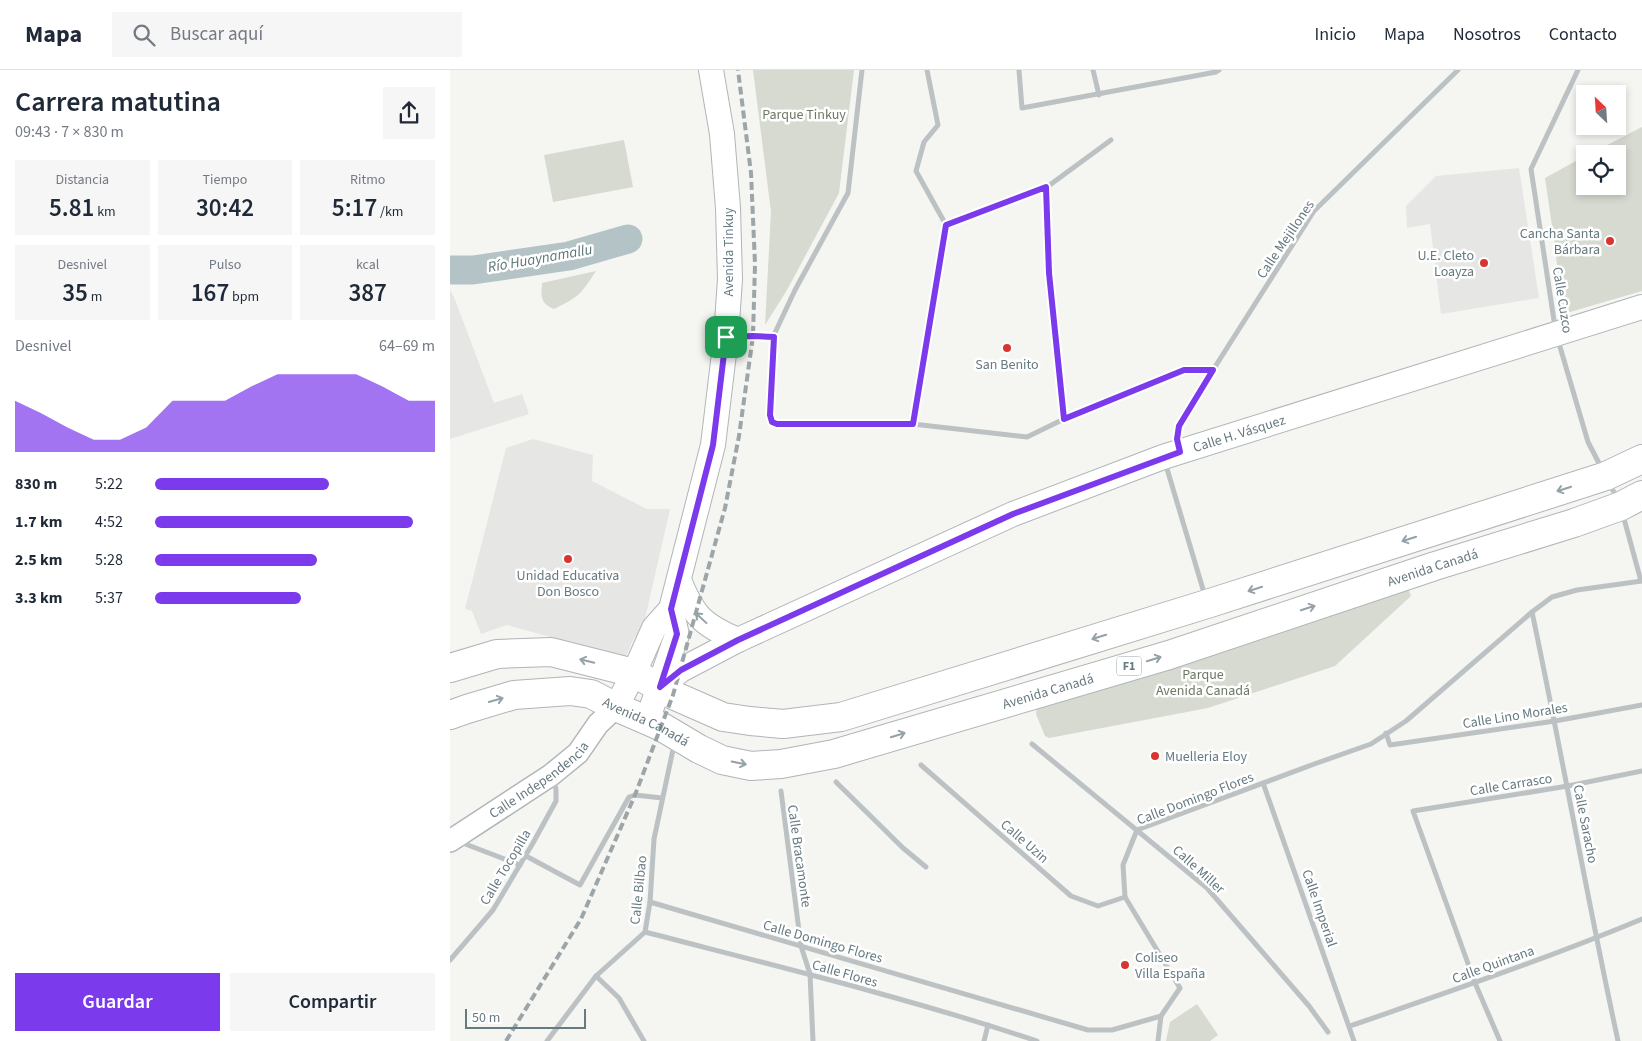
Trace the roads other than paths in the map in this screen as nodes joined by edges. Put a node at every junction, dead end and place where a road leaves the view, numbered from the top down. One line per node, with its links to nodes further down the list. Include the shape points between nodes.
1 (711, 70): 15 (main road, Avenida Tinkuy, via 722,134 728,208 730,279)
2 (862, 70): 16 (street, via 848,193 795,290)
3 (927, 70): 12 (street, via 938,126 924,142 916,171)
4 (1019, 70): 9 (street, via 1022,108)
5 (1093, 70): 9 (street)
6 (1219, 70): 9 (street)
7 (1458, 70): 17 (street, Calle Mejillones, via 1314,211)
8 (1578, 70): 14 (street, Calle Cuzco, via 1531,169)
9 (1099, 95)
10 (1111, 140): 11 (street)
11 (1046, 187): 12 (street); 18 (street, via 1049,273)
12 (946, 225): 19 (street)
13 (1642, 307): 14 (main road, Calle H. Vásquez)
14 (1556, 334): 20 (main road, Calle H. Vásquez); 22 (street, Calle Cuzco, via 1588,442)
15 (726, 337): 16 (street); 24 (main road, Avenida Tinkuy, via 713,445)
16 (774, 337): 19 (street, via 772,422)
17 (1213, 370): 18 (street, via 1184,370); 20 (street, Calle Mejillones, via 1179,426)
18 (1064, 419): 19 (street, via 1027,437)
19 (913, 424)
20 (1172, 454): 26 (street, Calle Mejillones); 29 (main road, Calle H. Vásquez, via 1013,514)
21 (1642, 459): 22 (highway)
22 (1606, 476): 23 (street, Calle Cuzco); 26 (highway, one-way to 26)
23 (1631, 501): 25 (street, Calle Cuzco); 42 (highway, Avenida Canadá / F1, one-way to 23, via 722,760 751,766 834,754 1168,654)
24 (679, 580): 27 (main road, Avenida Tinkuy); 29 (main road, one-way to 24, via 721,633 696,614 688,604)
25 (1641, 581): 28 (street, Calle Domingo Flores, via 1552,597)
26 (1207, 604): 36 (highway, one-way to 36, via 841,717 783,724)
27 (671, 609): 31 (main road, Avenida Tinkuy, via 654,628); 32 (main road, Avenida Tinkuy, via 677,634)
28 (1532, 612): 38 (street, Calle Saracho); 39 (street, Calle Domingo Flores, via 1406,721)
29 (738, 640): 32 (main road, Calle H. Vásquez, via 681,670)
30 (450, 668): 31 (highway, one-way to 30, via 551,652 497,654)
31 (634, 673): 32 (highway); 34 (main road, Avenida Tinkuy)
32 (660, 687): 36 (highway); 37 (main road, Avenida Tinkuy)
33 (1642, 705): 38 (street, Calle Lino Morales)
34 (616, 707): 35 (highway, Avenida Canadá, one-way to 34, via 514,695 541,692 590,694); 37 (highway, Avenida Canadá / F1); 45 (street, Calle Independencia, via 598,724 578,753)
35 (450, 715)
36 (723, 717): 42 (highway)
37 (647, 721): 40 (highway, Avenida Canadá / F1)
38 (1555, 721): 39 (street, Calle Lino Morales, via 1390,745); 48 (street, Calle Saracho)
39 (1386, 733): 47 (street, Calle Domingo Flores, via 1370,744)
40 (676, 735): 42 (highway, Avenida Canadá / F1); 50 (street, Calle Bilbao)
41 (1032, 744): 51 (street, Calle Miller)
42 (711, 754)
43 (921, 765): 56 (street, Calle Uzin, via 1071,896 1098,906)
44 (1642, 771): 48 (street, Calle Carrasco)
45 (552, 775): 52 (street, Calle Independencia); 53 (street, Calle Tocopilla, via 556,801)
46 (836, 782): 55 (street)
47 (1264, 783): 51 (street, Calle Domingo Flores); 68 (street, Calle Imperial)
48 (1568, 786): 60 (street, Calle Saracho); 65 (street, Calle Carrasco, via 1413,811)
49 (781, 791): 61 (street, Calle Bracamonte)
50 (662, 798): 53 (street, via 629,797 580,885); 57 (street, Calle Bilbao, via 654,839)
51 (1137, 830): 56 (street, Calle Domingo Flores, via 1124,865); 69 (street, Calle Miller, via 1207,888)
52 (451, 840): 54 (street)
53 (526, 856): 54 (street, Calle Tocopilla)
54 (520, 865): 62 (street, Calle Tocopilla, via 492,910)
55 (926, 867)
56 (1125, 897): 66 (street, Calle Domingo Flores, via 1180,988)
57 (650, 902): 59 (street, Calle Bilbao); 61 (street, Calle Domingo Flores)
58 (1642, 919): 60 (street, Calle Quintana)
59 (645, 932): 63 (street, Calle Flores); 64 (street, Calle Bilbao)
60 (1596, 938): 65 (street, Calle Quintana); 78 (street, Calle Saracho)
61 (801, 946): 63 (street, Calle Bracamonte); 66 (street, Calle Domingo Flores, via 1088,1030 1112,1030)
62 (450, 960)
63 (810, 974): 67 (street, Calle Flores); 72 (street, Calle Bracamonte)
64 (596, 976): 70 (street, Calle Bilbao); 71 (street, via 619,998)
65 (1475, 983): 68 (street, Calle Quintana); 77 (street)
66 (1161, 1016): 75 (street)
67 (988, 1025): 73 (street); 74 (street, Calle Flores)
68 (1350, 1026): 76 (street, Calle Imperial)
69 (1328, 1032)
70 (547, 1041)
71 (644, 1041)
72 (812, 1041)
73 (984, 1041)
74 (1037, 1041)
75 (1158, 1041)
76 (1354, 1041)
77 (1500, 1041)
78 (1618, 1041)

